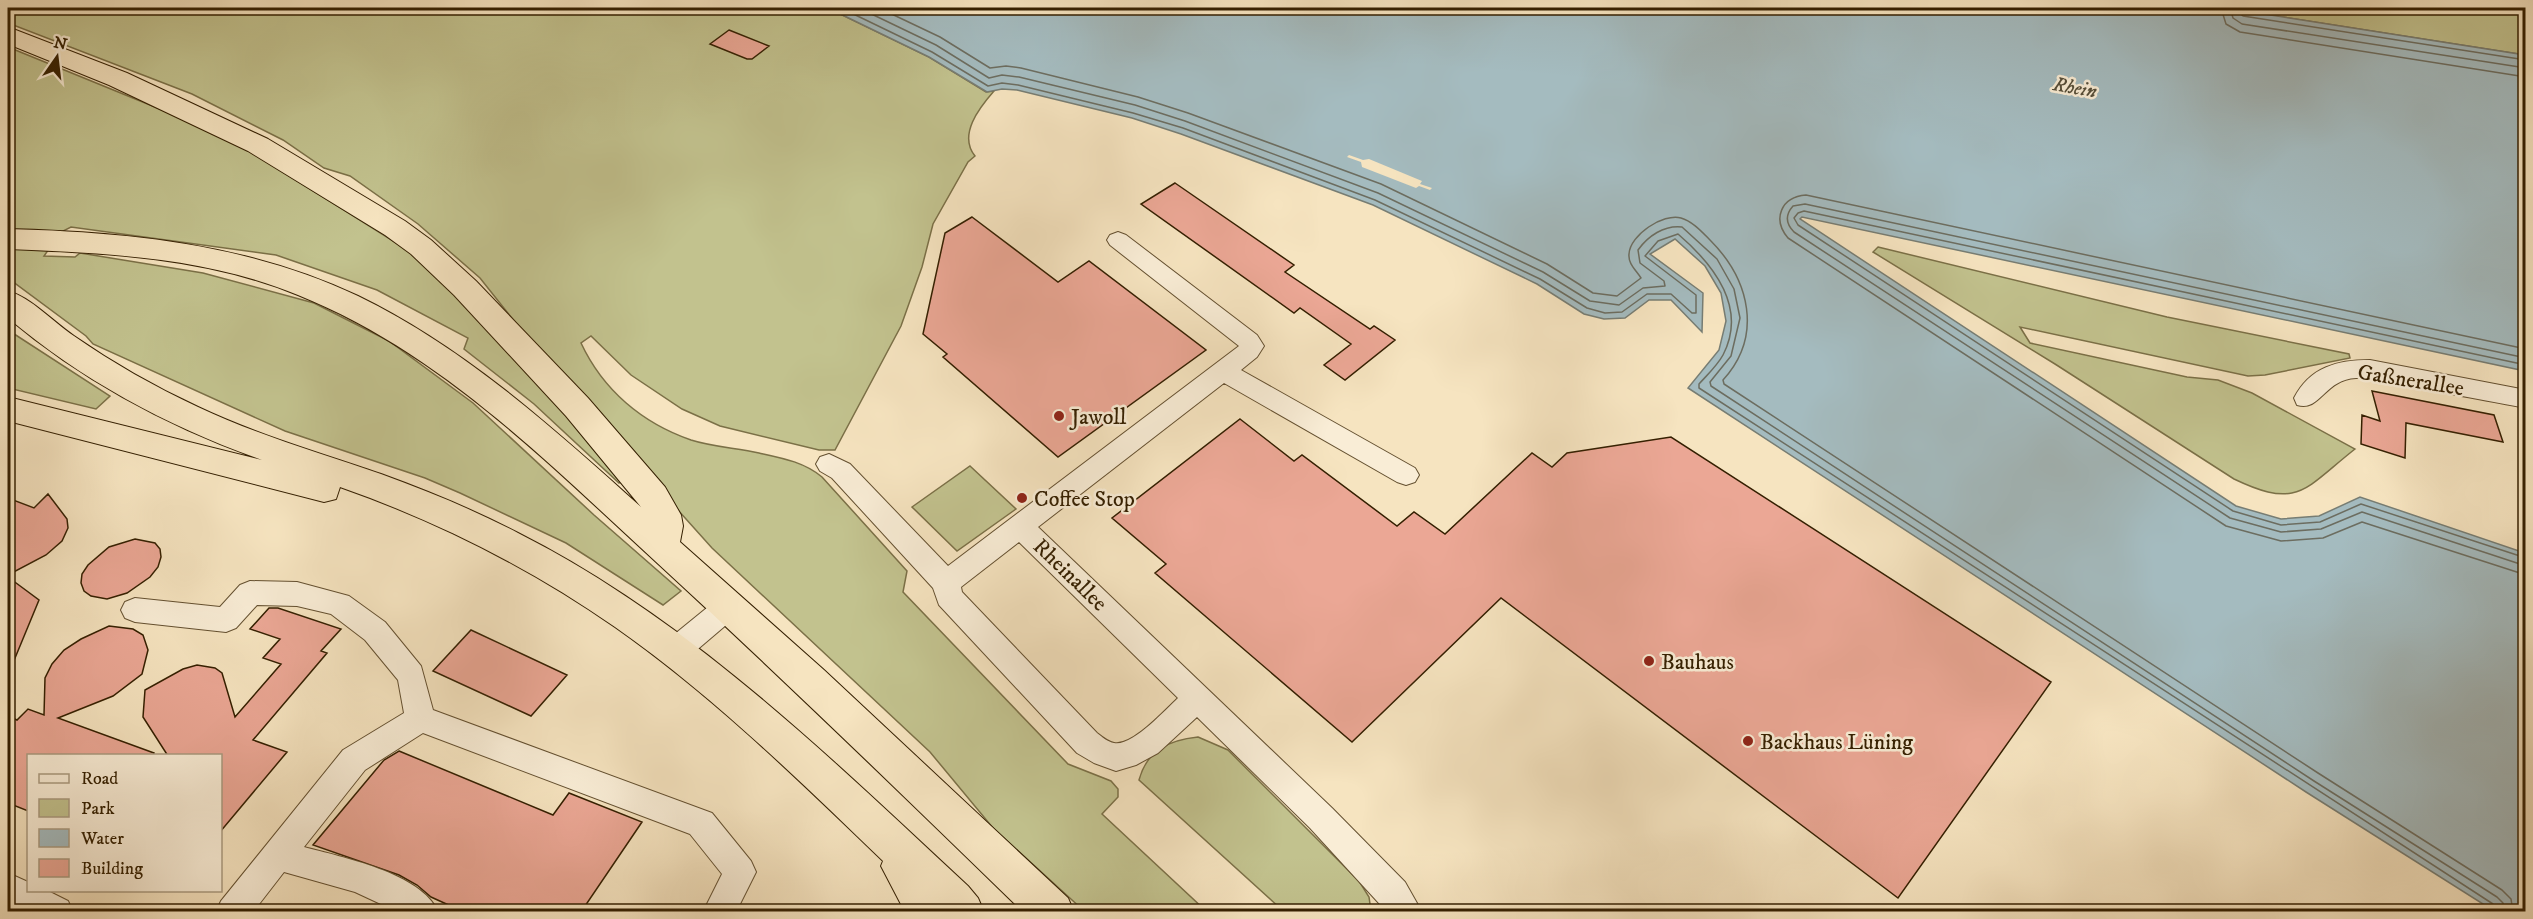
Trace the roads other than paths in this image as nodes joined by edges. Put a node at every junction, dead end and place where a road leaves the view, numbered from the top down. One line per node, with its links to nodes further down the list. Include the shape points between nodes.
1 (8, 36): 12 (highway, via 118,79 258,145 326,184 421,247 578,407 664,511 667,521)
2 (8, 239): 12 (highway, via 63,239 213,259 303,285 345,303 422,345 498,399)
3 (1118, 240): 5 (street, Rheinallee, via 1249,341 1250,351)
4 (8, 302): 13 (highway, via 74,352 177,411 253,444 392,492)
5 (1223, 371): 10 (street); 11 (street, Rheinallee)
6 (2306, 398): 7 (street, Gaßnerallee, via 2330,374 2370,369)
7 (2526, 399)
8 (8, 409): 13 (highway, via 396,508)
9 (829, 464): 14 (street, via 841,471)
10 (1406, 475)
11 (1020, 526): 14 (street); 18 (street, Rheinallee)
12 (662, 547): 15 (highway)
13 (552, 569): 17 (highway)
14 (946, 583): 18 (street, via 950,597 1087,743 1100,752 1117,757 1143,747)
15 (729, 606): 17 (street); 30 (highway)
16 (135, 610): 19 (street, via 226,620 250,593 297,594 339,604 375,631 411,675)
17 (675, 651): 20 (highway, via 705,673)
18 (1198, 698): 22 (street, Rheinallee)
19 (420, 718): 21 (street, via 354,760); 27 (street, via 701,823 740,872)
20 (855, 809): 28 (highway, via 902,867); 29 (highway)
21 (278, 855): 25 (street); 26 (street, via 393,890)
22 (1376, 874): 31 (street, Rheinallee); 32 (street, Rheinallee, via 1395,893)
23 (16, 900): 24 (street)
24 (57, 912)
25 (232, 912)
26 (422, 912)
27 (718, 912)
28 (928, 912)
29 (963, 912)
30 (1053, 912)
31 (1384, 912)
32 (1406, 912)

